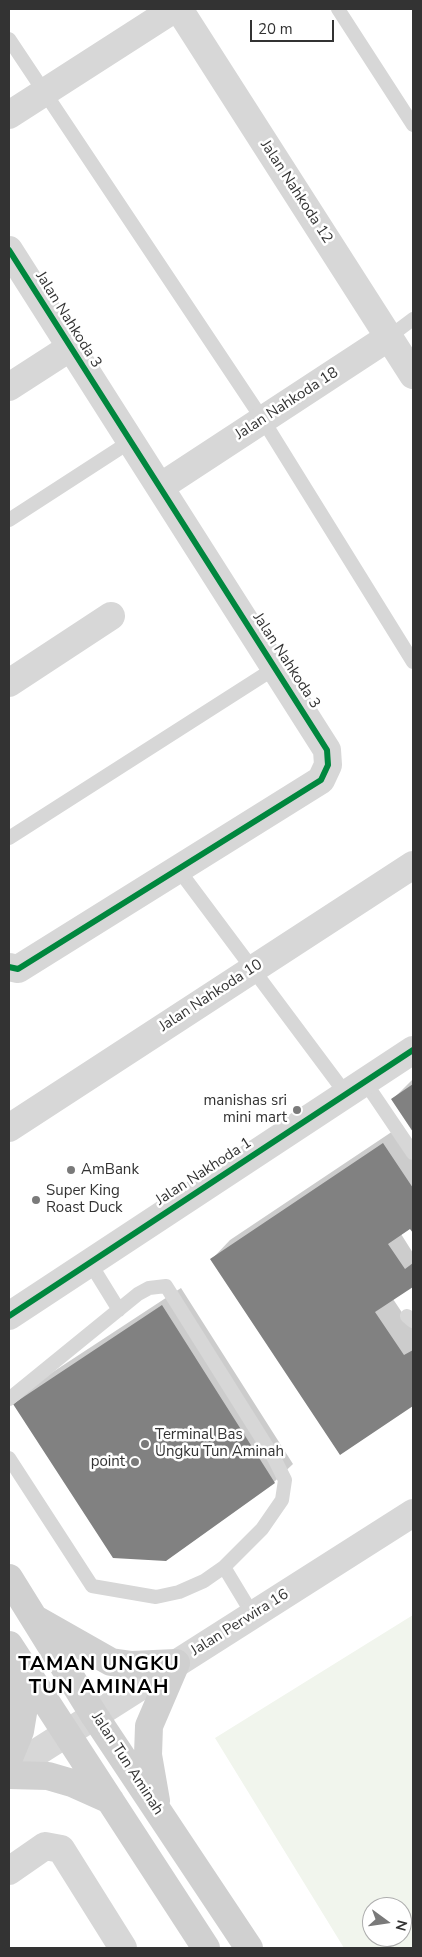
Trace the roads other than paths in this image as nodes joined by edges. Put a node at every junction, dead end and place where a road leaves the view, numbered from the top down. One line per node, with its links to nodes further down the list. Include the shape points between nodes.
1 (174, 9): 5 (street)
2 (178, 9): 10 (street, Jalan Nahkoda 12)
3 (338, 9): 7 (lane)
4 (9, 39): 5 (lane)
5 (43, 92): 6 (street); 14 (lane)
6 (9, 115)
7 (413, 126)
8 (9, 250): 11 (street, Jalan Nahkoda 3)
9 (413, 319): 10 (lane, Jalan Nahkoda 18)
10 (389, 337): 12 (street, Jalan Nahkoda 12); 14 (street, Jalan Nahkoda 18)
11 (71, 347): 13 (street); 15 (street, Jalan Nahkoda 3)
12 (413, 375)
13 (9, 387)
14 (262, 420): 16 (street, Jalan Nahkoda 18); 19 (lane)
15 (130, 442): 16 (street, Jalan Nahkoda 3); 17 (lane)
16 (160, 487): 20 (street, Jalan Nahkoda 3)
17 (9, 520)
18 (111, 616): 21 (street)
19 (413, 662)
20 (275, 668): 22 (lane); 24 (street, Jalan Nahkoda 3, via 328,750 328,765 321,780)
21 (9, 682)
22 (9, 838)
23 (413, 865): 26 (street, Jalan Nahkoda 10)
24 (178, 869): 25 (street, Jalan Nahkoda 3, via 18,969); 26 (lane)
25 (9, 967)
26 (253, 969): 28 (lane); 29 (street, Jalan Nahkoda 10)
27 (413, 1050): 28 (street, Jalan Nakhoda 1)
28 (356, 1088): 30 (lane); 31 (street, Jalan Nakhoda 1)
29 (9, 1128)
30 (413, 1153)
31 (90, 1263): 32 (lane); 33 (street, Jalan Nakhoda 1)
32 (119, 1310): 34 (lane); 37 (lane, via 149,1288 166,1286 285,1480 282,1500 262,1529)
33 (9, 1316)
34 (9, 1399)
35 (9, 1458): 37 (lane, via 92,1586 156,1597 179,1592 204,1581)
36 (413, 1513): 39 (street, Jalan Perwira 16)
37 (224, 1567): 39 (lane)
38 (9, 1578): 40 (main road, Jalan Tun Aminah)
39 (253, 1615): 42 (street, Jalan Perwira 16)
40 (33, 1618): 42 (main road, via 111,1662); 43 (main road, Jalan Tun Aminah)
41 (12, 1650): 44 (main road); 45 (main road, via 24,1707 20,1731)
42 (176, 1663): 43 (street, Jalan Perwira 16); 49 (main road, via 149,1726 148,1755)
43 (94, 1715): 44 (street, Jalan Perwira 16); 49 (main road, Jalan Tun Aminah)
44 (67, 1733): 46 (street, Jalan Perwira 16); 48 (main road)
45 (9, 1758)
46 (9, 1770)
47 (9, 1775): 48 (main road, via 48,1776)
48 (110, 1800): 52 (main road)
49 (162, 1818): 53 (main road, Jalan Tun Aminah)
50 (9, 1871): 51 (street, via 45,1846 61,1849)
51 (123, 1948)
52 (206, 1948)
53 (249, 1948)

